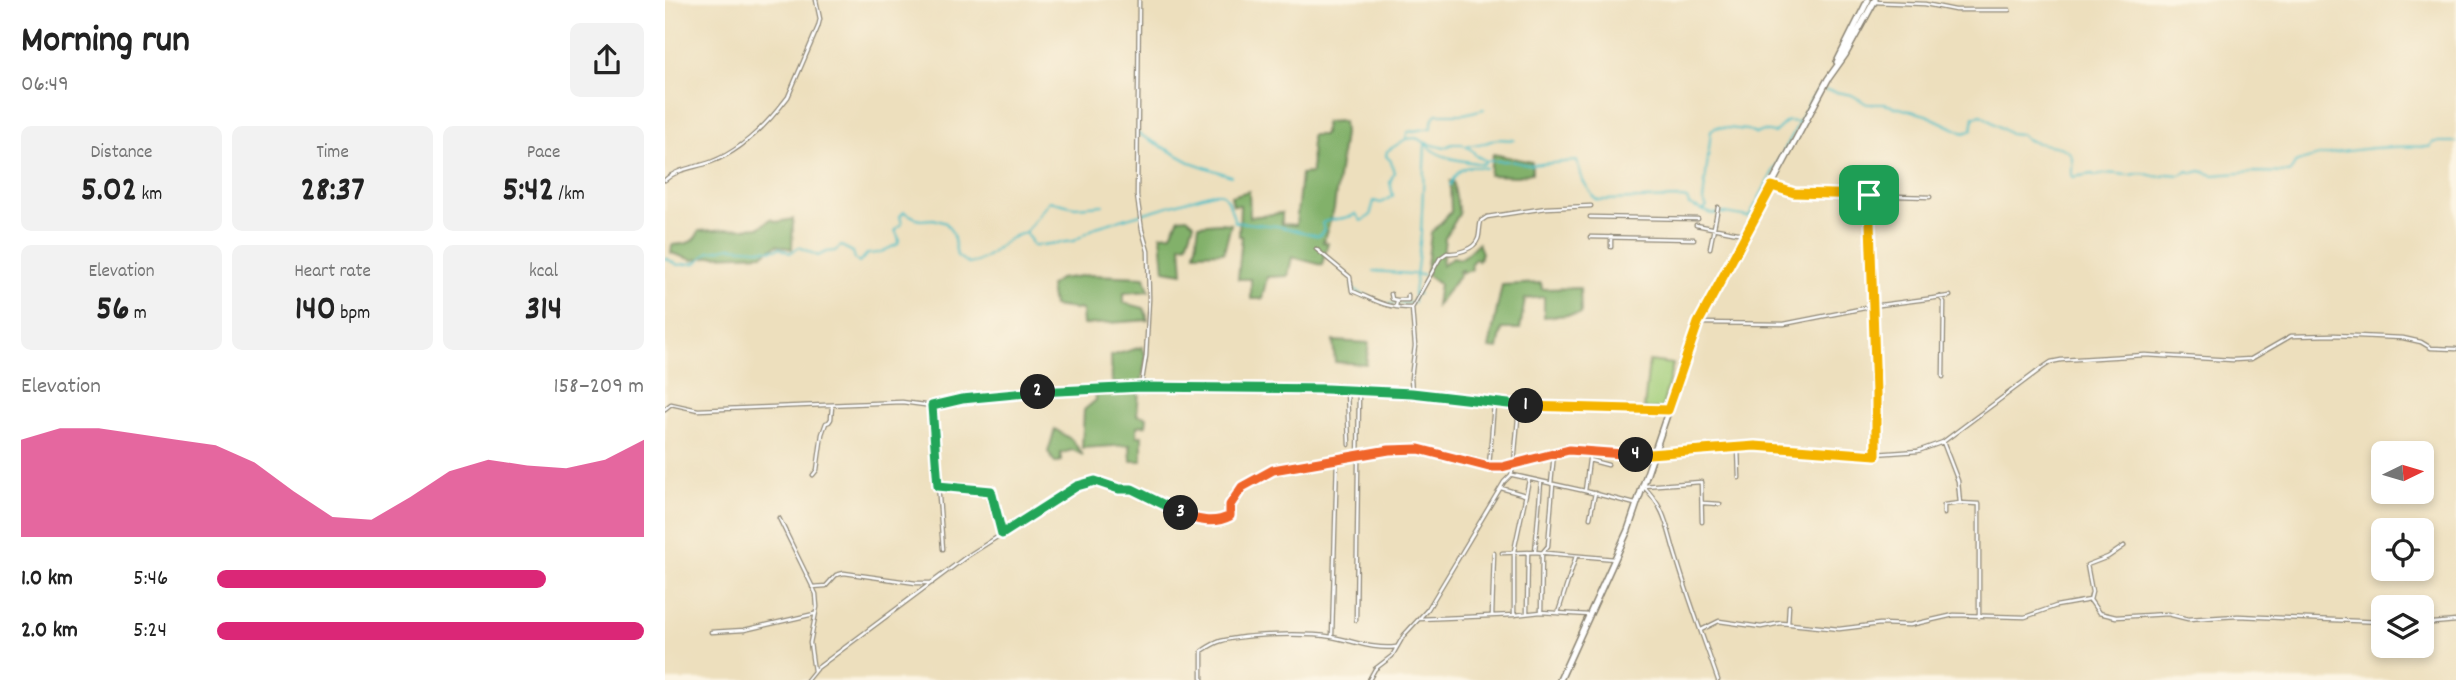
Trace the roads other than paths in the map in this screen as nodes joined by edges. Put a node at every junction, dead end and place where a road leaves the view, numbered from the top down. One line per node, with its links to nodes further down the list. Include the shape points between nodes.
1 (816, 0): 5 (street, via 818,27 782,105 723,157)
2 (1139, 0): 33 (street, via 1137,196 1148,251 1149,299)
3 (1872, 1): 4 (street, via 1955,10); 6 (main road)
4 (2009, 10)
5 (665, 180)
6 (1772, 186): 7 (street, via 1794,193); 15 (main road)
7 (1869, 195): 8 (street); 27 (street)
8 (1930, 197)
9 (1591, 206): 29 (street, via 1487,217 1481,221 1475,244 1440,258)
10 (1718, 207): 14 (street)
11 (1590, 217): 12 (street)
12 (1697, 219)
13 (1696, 225): 14 (street)
14 (1714, 228): 15 (street); 20 (street)
15 (1746, 234): 30 (main road)
16 (1590, 237): 17 (street)
17 (1611, 237): 18 (street); 19 (street)
18 (1694, 239)
19 (1611, 247)
20 (1710, 248)
21 (1316, 249): 28 (street, via 1350,277 1352,291)
22 (1391, 294): 26 (street)
23 (1408, 295): 26 (street, via 1408,300)
24 (1950, 296): 25 (street)
25 (1940, 297): 27 (street); 32 (street, via 1944,302)
26 (1397, 300): 28 (street)
27 (1872, 306): 30 (street, via 1784,324); 50 (street)
28 (1396, 307): 29 (street)
29 (1412, 308): 36 (street)
30 (1698, 323): 42 (main road)
31 (2456, 349): 43 (street, via 2431,348 2403,338 2291,336 2251,359 2145,355 2061,360 2042,368)
32 (1943, 377)
33 (1141, 387): 34 (street); 39 (street, via 1027,392)
34 (1347, 390): 35 (street); 44 (street)
35 (1359, 391): 36 (street); 47 (street)
36 (1412, 393): 37 (street)
37 (1494, 402): 40 (street); 55 (street)
38 (832, 406): 39 (street, via 902,402); 41 (street, via 698,410 671,404); 56 (street)
39 (932, 406): 62 (street)
40 (1519, 406): 42 (street); 53 (street)
41 (665, 409)
42 (1668, 410): 49 (main road)
43 (1943, 442): 50 (street, via 1918,451); 69 (street, via 1958,481)
44 (1349, 445)
45 (1738, 447): 49 (street); 50 (street); 58 (street)
46 (1590, 452): 48 (street); 49 (street); 52 (street)
47 (1359, 454): 51 (street); 55 (street, via 1419,449); 100 (street)
48 (1554, 454): 53 (street); 61 (street)
49 (1653, 455): 63 (main road)
50 (1876, 455)
51 (1337, 458): 76 (street, via 1273,470 1242,487 1230,505 1230,516 1223,520 1191,518 1132,489 1095,481 1077,486); 107 (street)
52 (1589, 460): 54 (street); 65 (street)
53 (1514, 464): 55 (street); 57 (street)
54 (1608, 465)
55 (1489, 467)
56 (813, 475)
57 (1511, 475): 59 (street); 64 (street)
58 (1739, 478)
59 (1529, 480): 60 (street); 67 (street)
60 (1541, 482): 61 (street); 81 (street)
61 (1552, 484): 65 (street); 84 (street, via 1548,546)
62 (938, 486): 76 (street, via 991,491); 78 (street)
63 (1643, 486): 68 (street, via 1701,482); 71 (main road); 105 (street, via 1660,505)
64 (1500, 488): 67 (street); 99 (street)
65 (1585, 491): 66 (street)
66 (1595, 493): 71 (street); 74 (street)
67 (1525, 495): 79 (street)
68 (1702, 503): 70 (street); 75 (street)
69 (1960, 503): 72 (street, via 1944,505); 98 (street, via 1979,504)
70 (1720, 504)
71 (1637, 505): 86 (main road)
72 (1944, 514)
73 (779, 518): 88 (street)
74 (1590, 518)
75 (1702, 522)
76 (1002, 534): 87 (street)
77 (2124, 546): 89 (street, via 2087,565)
78 (943, 549)
79 (1514, 551): 80 (street); 83 (street); 95 (street)
80 (1528, 552): 81 (street); 92 (street)
81 (1535, 552): 84 (street)
82 (1494, 553): 97 (street)
83 (1502, 553)
84 (1542, 553): 85 (street); 91 (street)
85 (1576, 556): 86 (street); 93 (street)
86 (1615, 559): 96 (main road)
87 (932, 583): 88 (street, via 844,573 826,586); 109 (street)
88 (811, 587): 94 (street, via 817,602)
89 (2090, 600): 98 (street, via 2025,617); 102 (street, via 2099,613 2116,617 2168,614 2188,619 2238,616)
90 (1790, 606): 104 (street)
91 (1541, 612): 92 (street); 93 (street)
92 (1527, 613): 95 (street)
93 (1558, 613): 96 (street)
94 (814, 614): 106 (street, via 744,630); 109 (street, via 810,643)
95 (1514, 615): 97 (street)
96 (1589, 615): 113 (main road)
97 (1492, 616): 99 (street)
98 (1979, 617): 104 (street, via 1954,615 1910,625 1839,629)
99 (1419, 619): 108 (street)
100 (1356, 620)
101 (2456, 621): 103 (street)
102 (2371, 622)
103 (2434, 623)
104 (1788, 624): 105 (street, via 1761,627 1719,621)
105 (1701, 630): 114 (street)
106 (711, 632)
107 (1332, 637): 108 (street, via 1354,644); 111 (street, via 1282,635 1221,641 1202,652)
108 (1397, 647): 112 (street)
109 (814, 671): 110 (street)
110 (807, 680)
111 (1202, 680)
112 (1369, 680)
113 (1560, 680)
114 (1718, 680)

